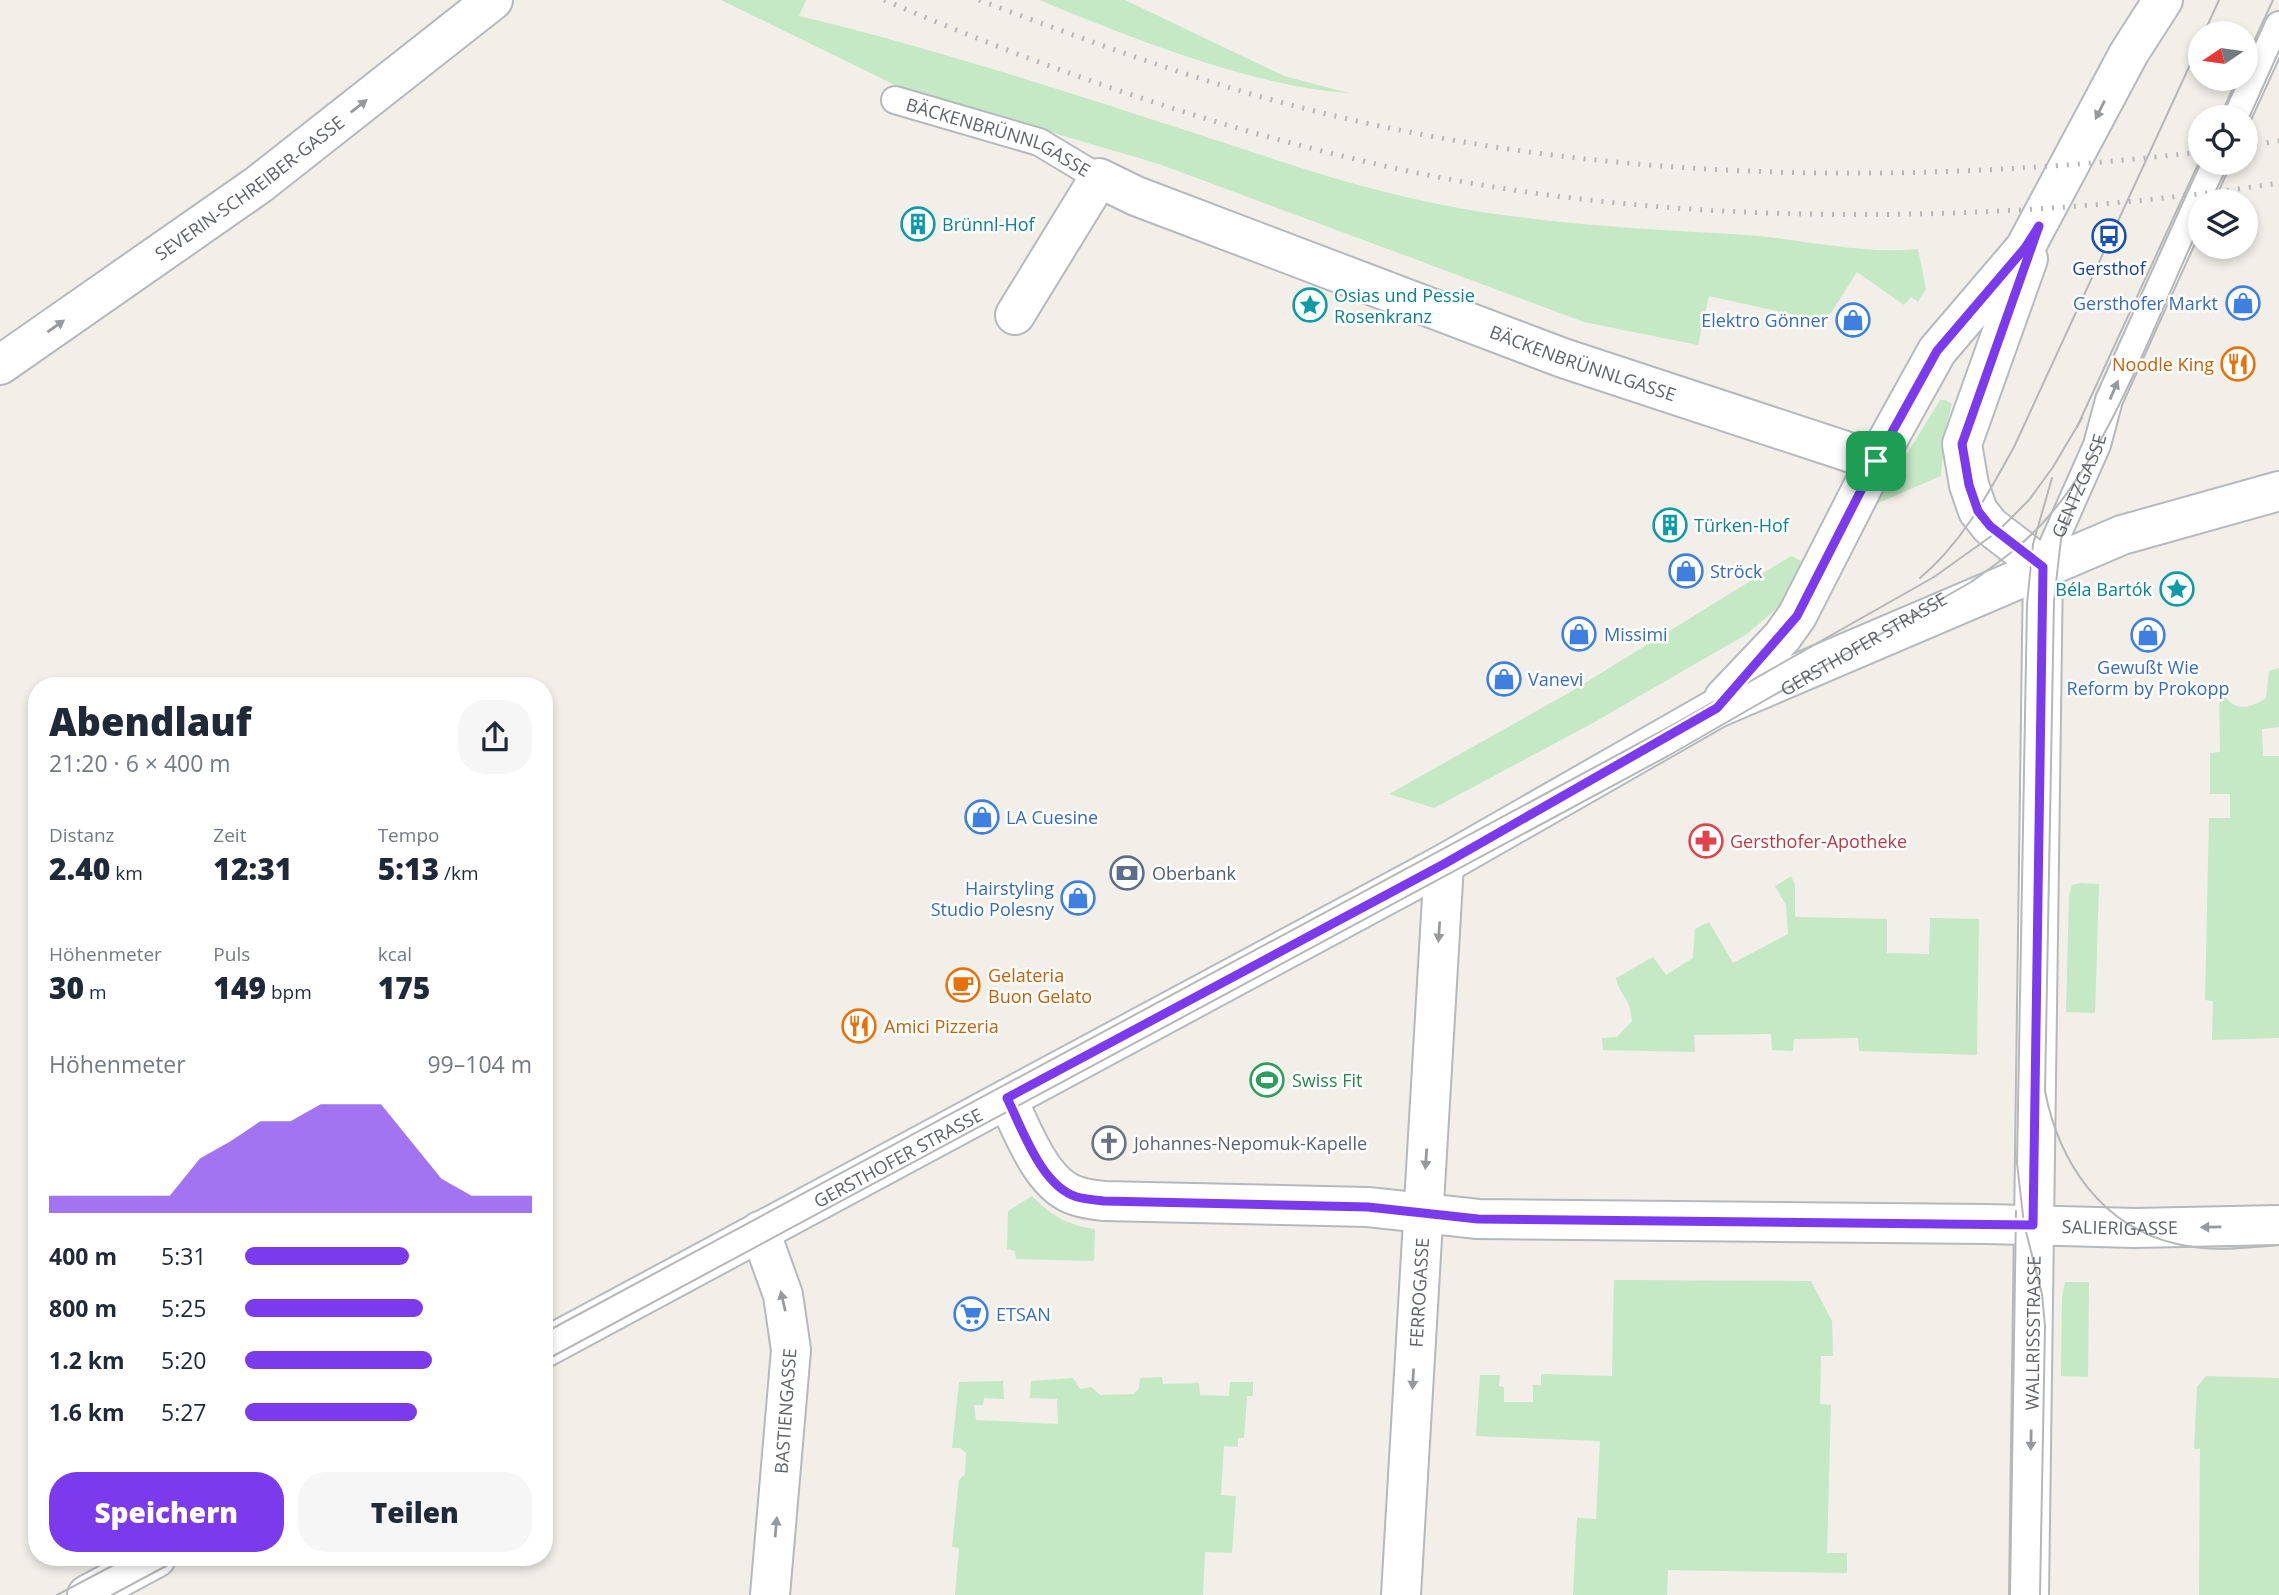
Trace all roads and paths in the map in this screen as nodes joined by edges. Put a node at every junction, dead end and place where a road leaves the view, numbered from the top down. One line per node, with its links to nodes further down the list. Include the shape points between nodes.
1 (493, 0): 10 (street, SEVERIN-SCHREIBER-GASSE, one-way to 1, via 258,185)
2 (2163, 0): 8 (street, one-way to 8, via 2129,53)
3 (2279, 25): 5 (lane)
4 (895, 100): 7 (lane, BÄCKENBRÜNNLGASSE, via 1039,142)
5 (2242, 105)
6 (2211, 175): 13 (lane, GENTZGASSE, one-way to 6, via 2097,445 2109,400)
7 (1099, 178): 9 (street, BÄCKENBRÜNNLGASSE); 11 (street, BÄCKENBRÜNNLGASSE, via 1563,358)
8 (2039, 226): 11 (street, via 1937,351); 13 (street, via 1962,444 1978,511 1990,526)
9 (1015, 315)
10 (0, 365)
11 (1876, 461): 14 (street, via 1797,616)
12 (2279, 491): 13 (street, GERSTHOFER STRASSE, via 2122,535)
13 (2043, 567): 14 (street, GERSTHOFER STRASSE); 18 (street, WALLRISSSTRASSE)
14 (1717, 708): 15 (street, GERSTHOFER STRASSE)
15 (1444, 864): 16 (street, GERSTHOFER STRASSE); 17 (street, FERROGASSE, one-way to 17)
16 (1007, 1098): 17 (street, SALIERIGASSE, via 1032,1153 1053,1180 1074,1196 1104,1201 1368,1207); 20 (street, GERSTHOFER STRASSE)
17 (1421, 1213): 18 (street, SALIERIGASSE, via 1478,1219); 25 (street, FERROGASSE, one-way to 25)
18 (2033, 1225): 19 (street, SALIERIGASSE, one-way to 18); 26 (street, WALLRISSSTRASSE, one-way to 26)
19 (2279, 1225)
20 (760, 1231): 21 (street, GERSTHOFER STRASSE); 24 (street, BASTIENGASSE, one-way to 20, via 791,1350 783,1295)
21 (553, 1343)
22 (141, 1566): 23 (street)
23 (87, 1595)
24 (770, 1595)
25 (1401, 1595)
26 (2029, 1595)

